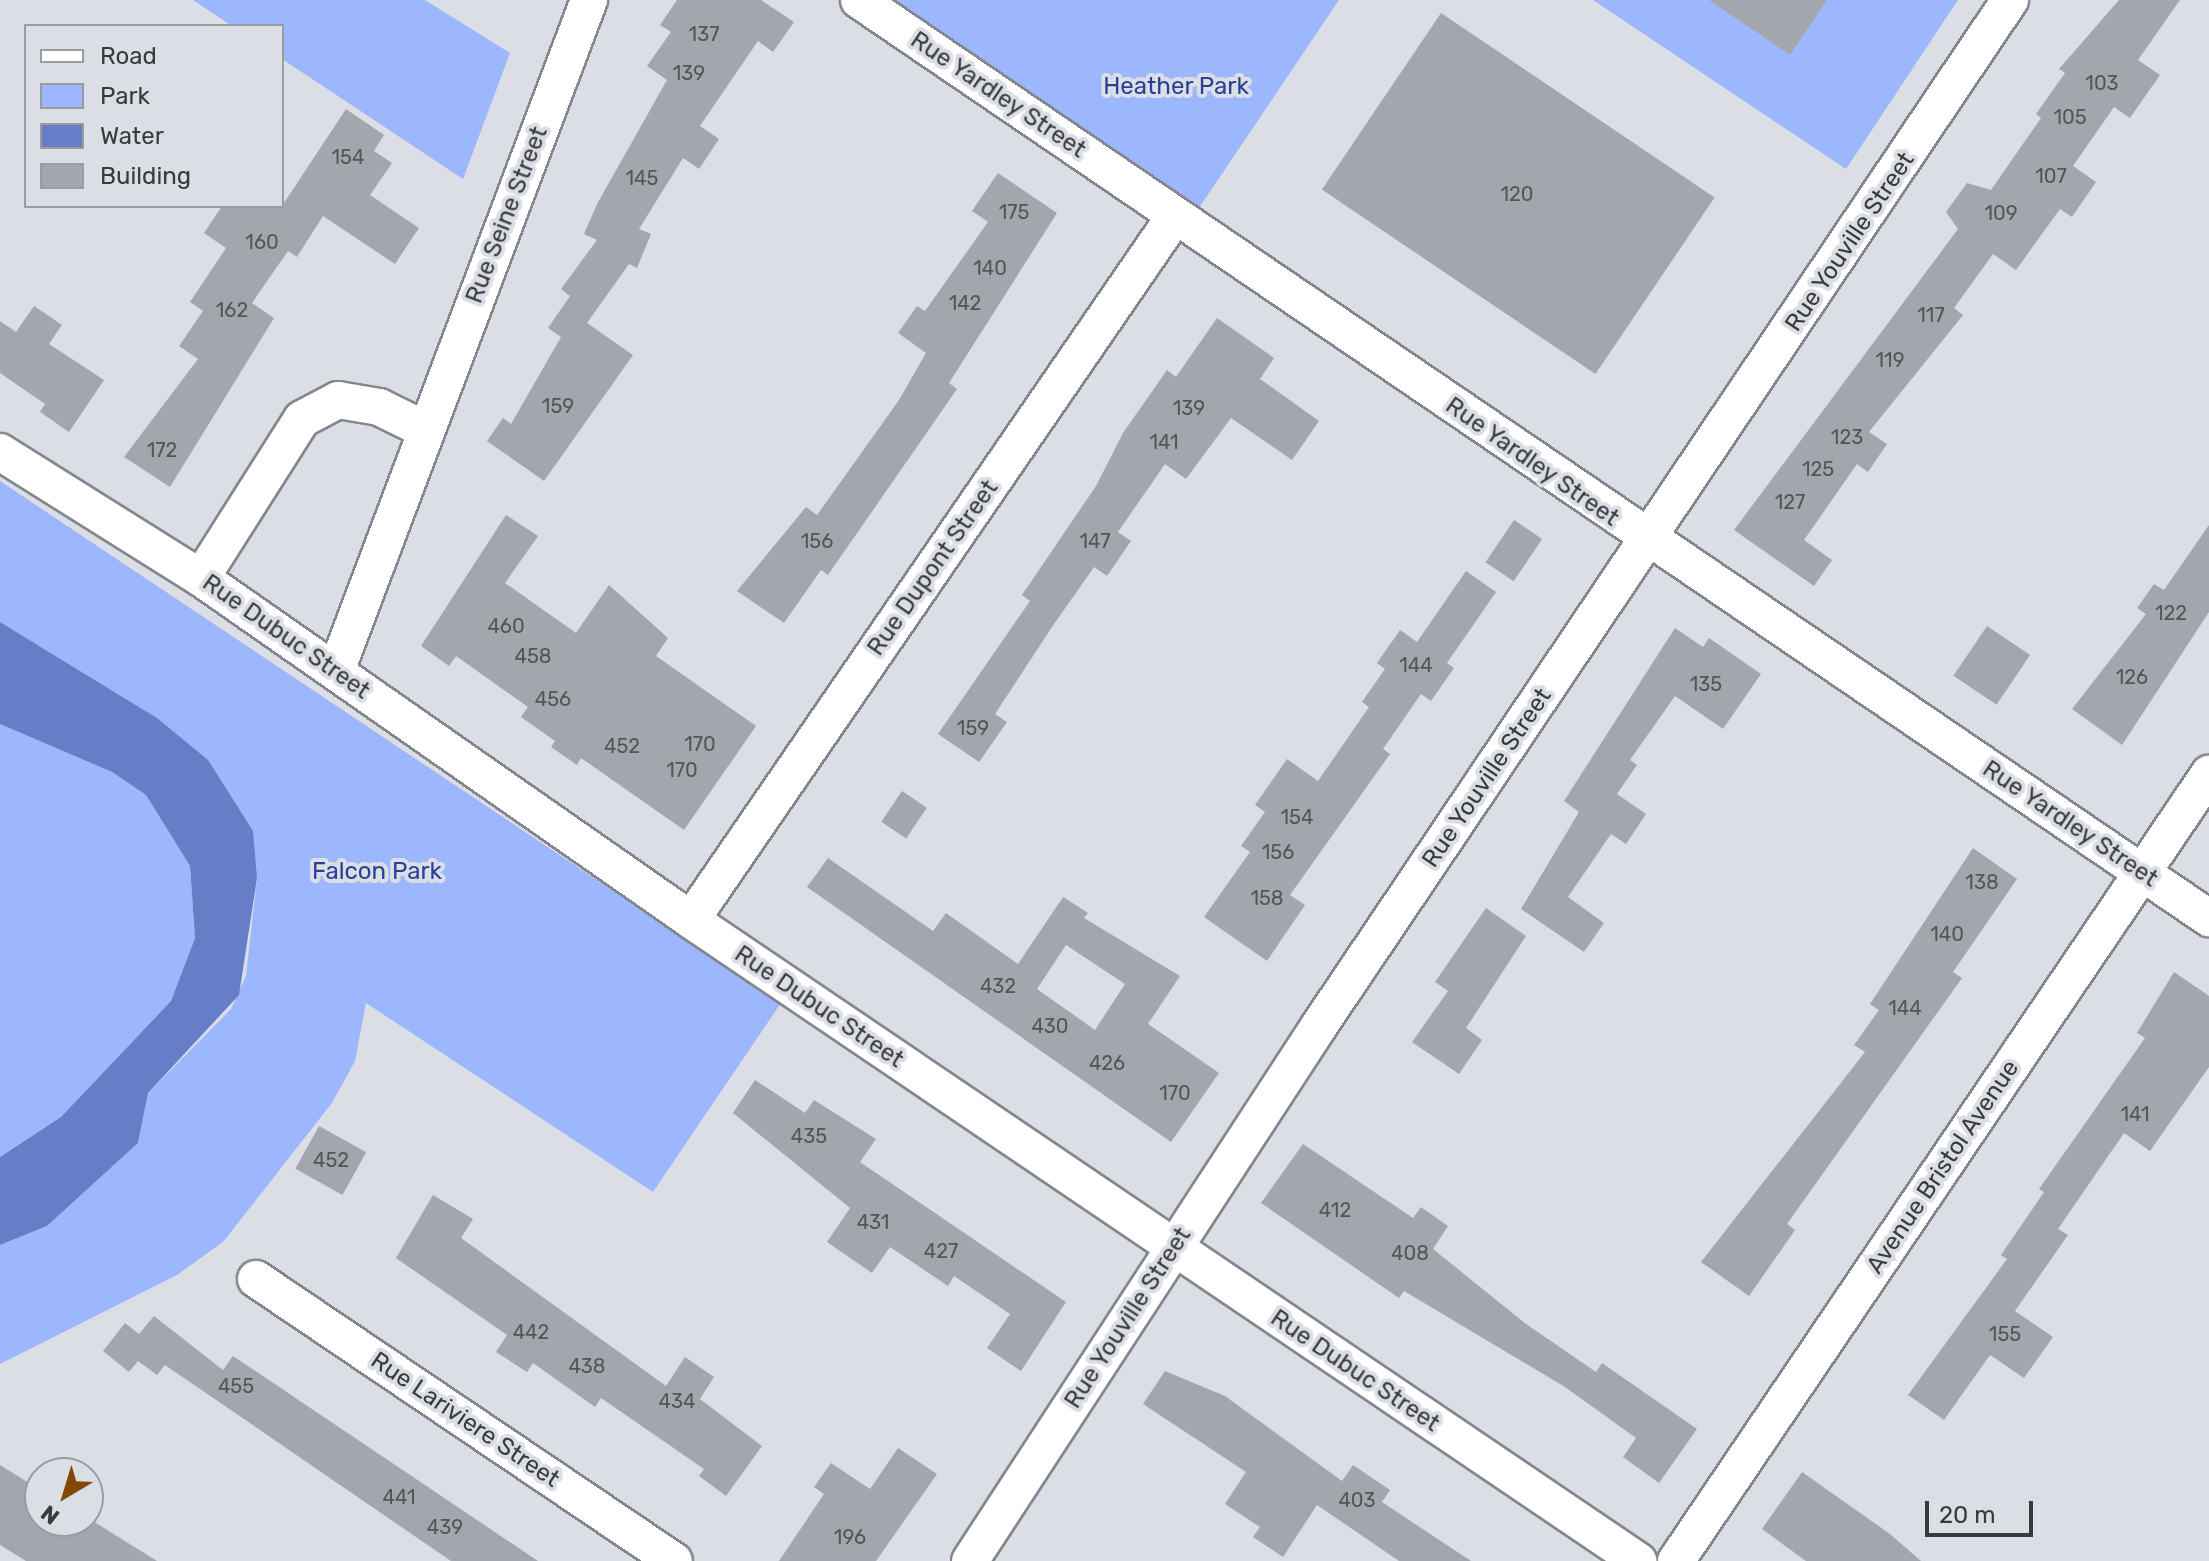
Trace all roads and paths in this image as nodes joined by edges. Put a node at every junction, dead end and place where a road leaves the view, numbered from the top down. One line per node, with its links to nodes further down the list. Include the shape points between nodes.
1 (589, 0): 5 (street, Rue Seine Street)
2 (859, 0): 4 (street, Rue Yardley Street)
3 (2010, 0): 7 (street, Rue Youville Street)
4 (1175, 216): 7 (street, Rue Yardley Street); 13 (street, Rue Dupont Street)
5 (424, 429): 8 (street, via 379,407 338,400 302,419); 9 (street, Rue Seine Street)
6 (0, 452): 8 (street, Rue Dubuc Street)
7 (1648, 542): 11 (street, Rue Yardley Street); 14 (street, Rue Youville Street)
8 (201, 578): 9 (street, Rue Dubuc Street)
9 (336, 671): 13 (street, Rue Dubuc Street)
10 (2209, 774): 11 (street, Avenue Bristol Avenue)
11 (2142, 872): 12 (street, Rue Yardley Street); 19 (street, Avenue Bristol Avenue)
12 (2209, 918)
13 (691, 920): 14 (street, Rue Dubuc Street)
14 (1173, 1249): 17 (street, Rue Youville Street); 18 (street, Rue Dubuc Street)
15 (256, 1279): 16 (street, Rue Lariviere Street)
16 (674, 1561)
17 (970, 1561)
18 (1638, 1561)
19 (1676, 1561)

